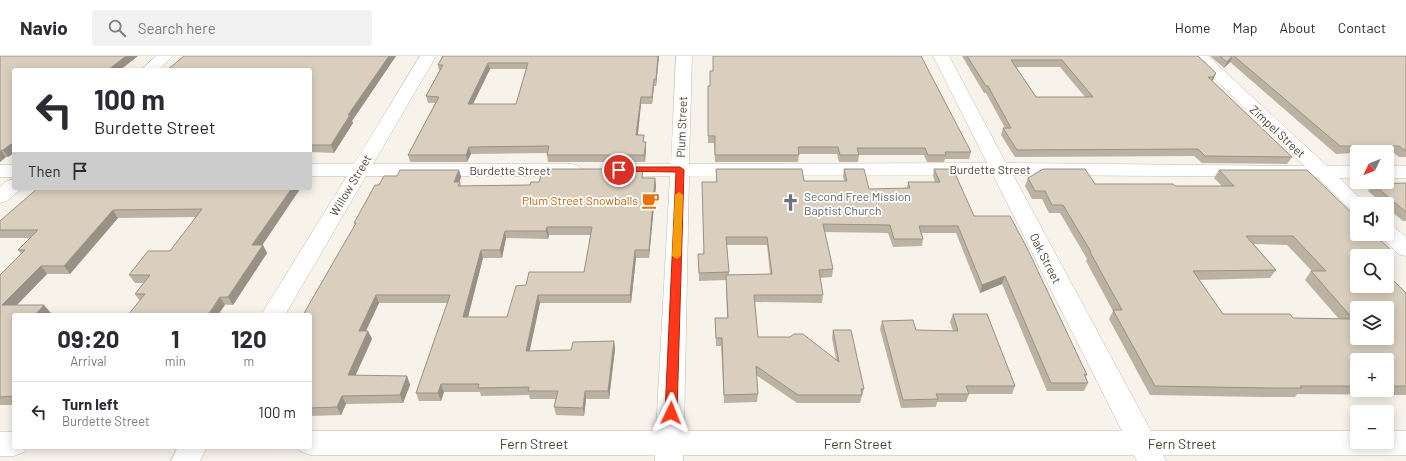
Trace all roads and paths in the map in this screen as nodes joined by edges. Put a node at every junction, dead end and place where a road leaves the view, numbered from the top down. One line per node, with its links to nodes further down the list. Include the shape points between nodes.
1 (165, 56): 6 (street)
2 (428, 56): 9 (street, Willow Street)
3 (684, 56): 10 (street, Plum Street)
4 (941, 56): 7 (street, Oak Street)
5 (1198, 56): 13 (street, Zimpel Street)
6 (150, 68)
7 (1000, 169): 10 (street, Burdette Street); 13 (street, Burdette Street); 29 (street, Oak Street)
8 (312, 170): 9 (street, Burdette Street)
9 (359, 170): 10 (street, Burdette Street); 22 (street, Willow Street)
10 (680, 170): 28 (street, Plum Street)
11 (0, 171): 12 (street)
12 (12, 171)
13 (1321, 172): 14 (street, Burdette Street); 19 (street, Zimpel Street)
14 (1350, 172)
15 (1394, 172): 16 (street)
16 (1406, 172)
17 (12, 187): 18 (street)
18 (0, 197)
19 (1350, 199)
20 (1394, 238): 21 (street)
21 (1406, 249)
22 (274, 313)
23 (1406, 443): 29 (street, Fern Street)
24 (0, 444): 25 (street)
25 (12, 444)
26 (312, 444): 28 (street, Fern Street)
27 (192, 449): 30 (street)
28 (670, 452): 29 (street, Fern Street)
29 (1147, 452)
30 (185, 461)

